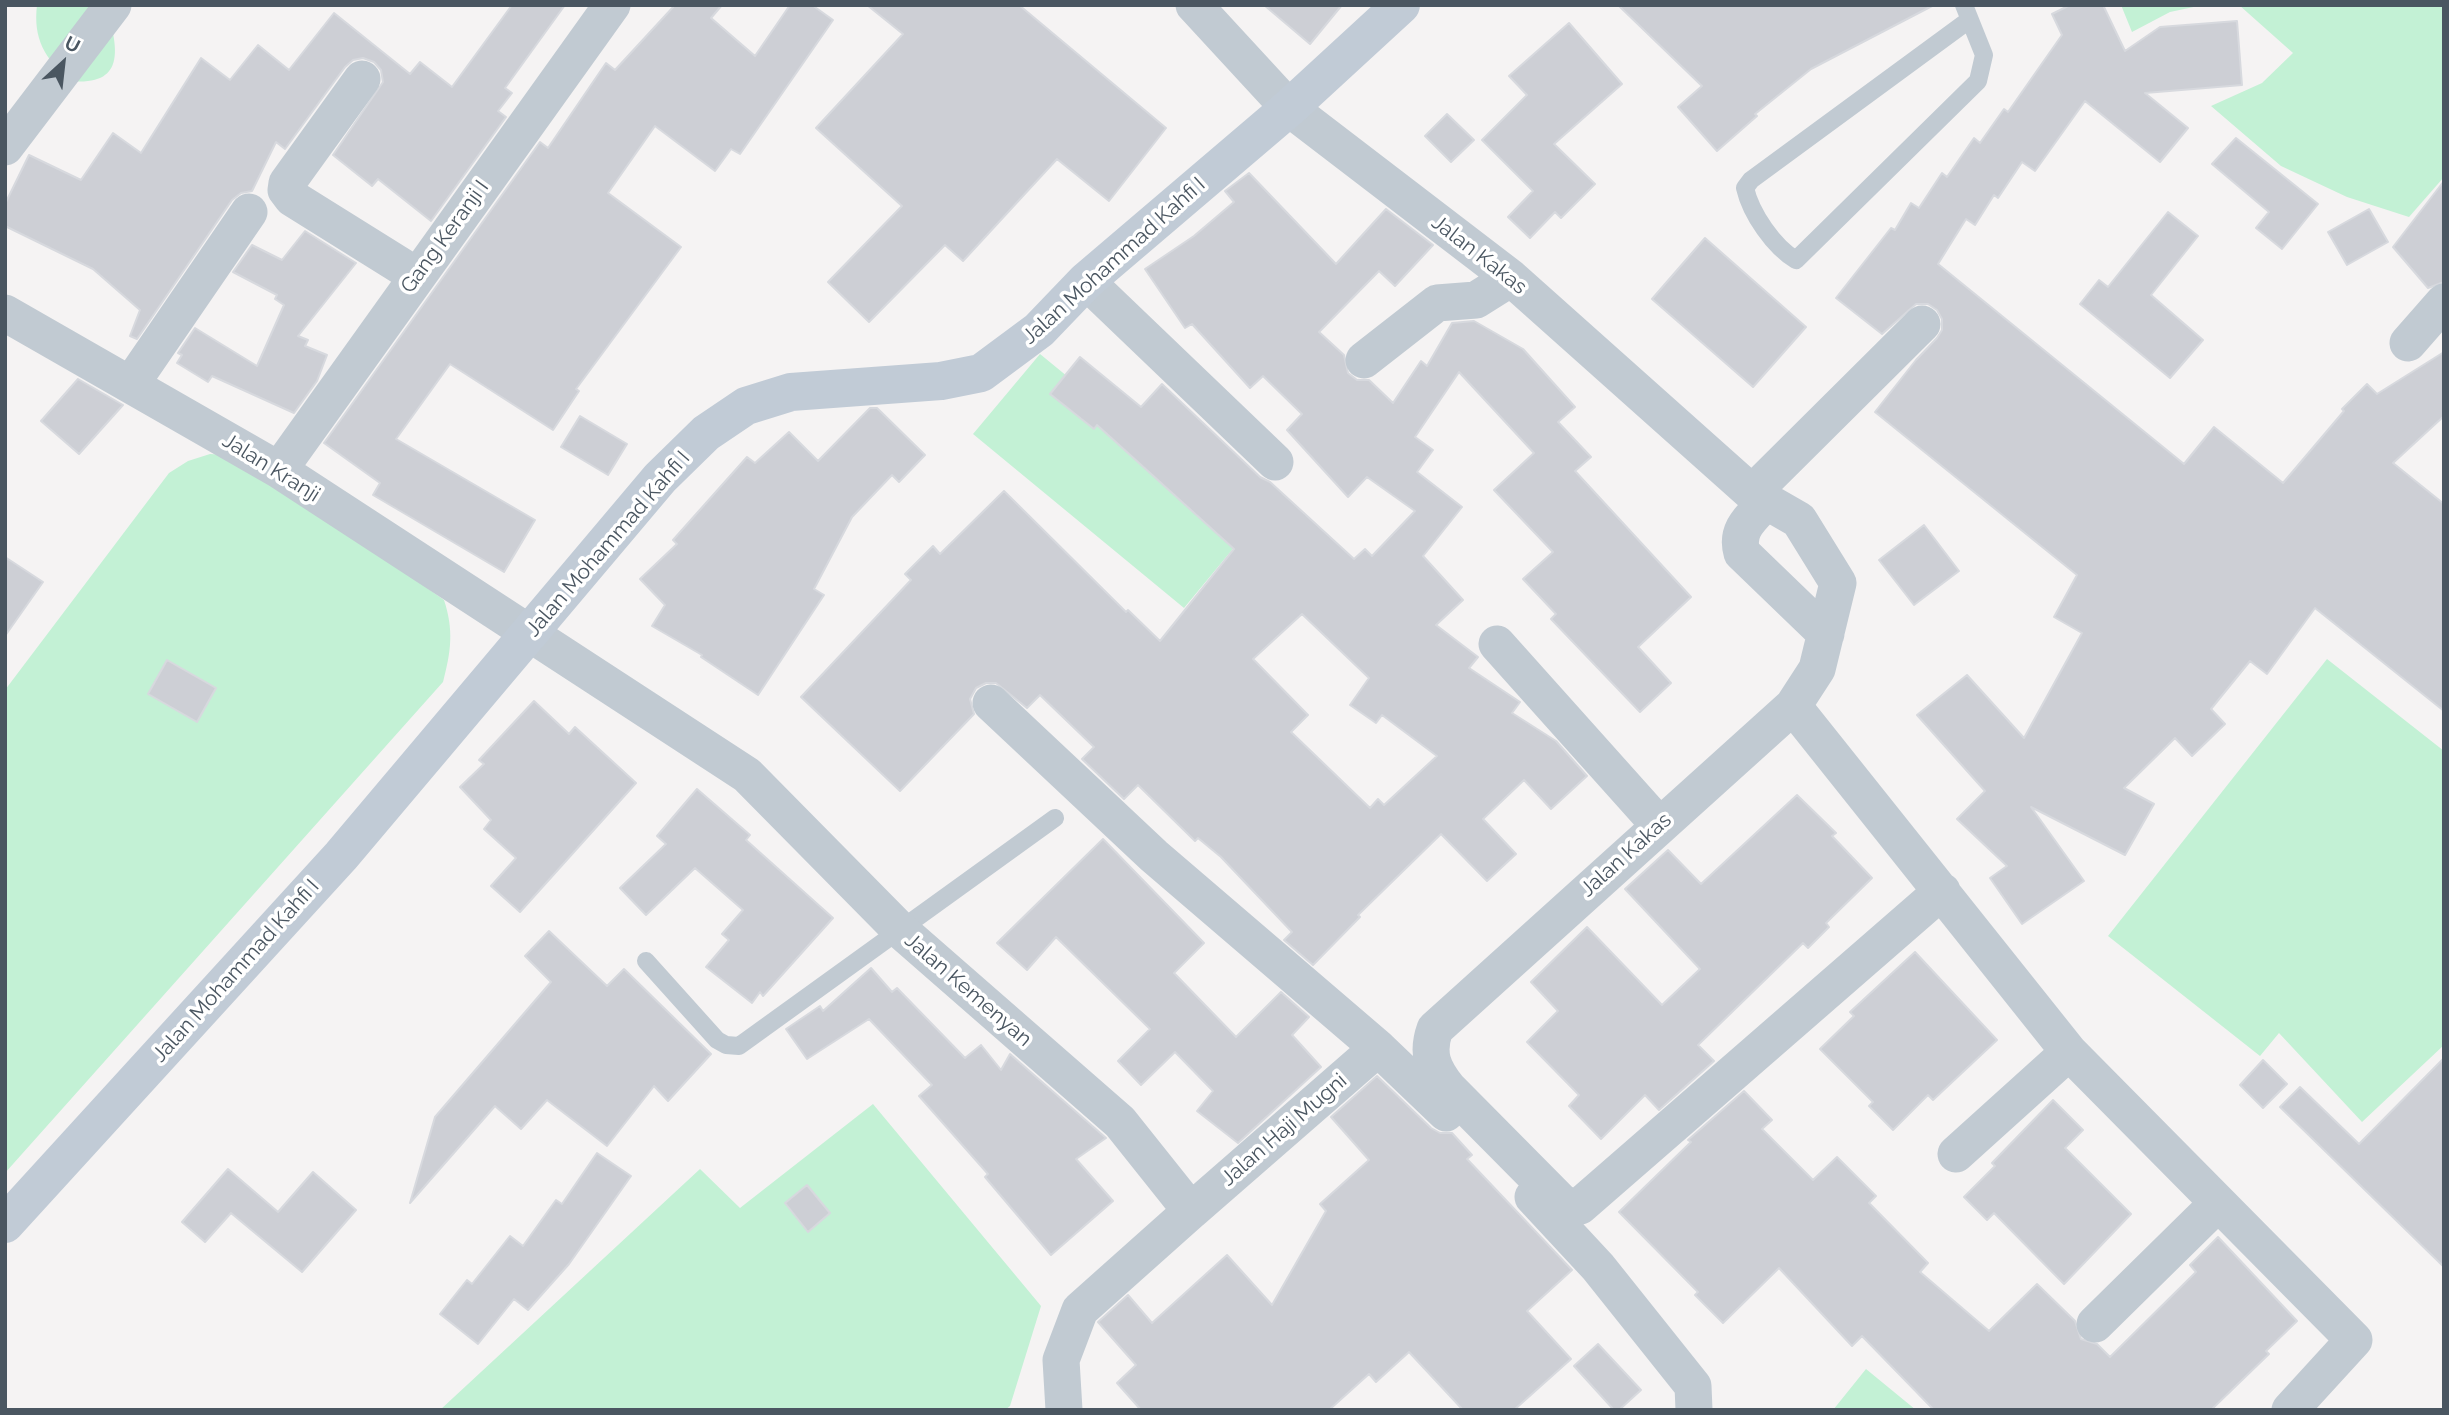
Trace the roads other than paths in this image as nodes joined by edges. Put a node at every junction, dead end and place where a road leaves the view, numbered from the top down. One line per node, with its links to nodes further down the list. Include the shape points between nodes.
1 (113, 5): 8 (street)
2 (612, 5): 10 (street, Gang Keranji I)
3 (1194, 5): 7 (street, Jalan Kakas)
4 (1401, 5): 7 (main road, Jalan Mohammad Kahfi I)
5 (1966, 13): 5 (lane, via 1751,180 1745,188 1748,200 1782,251 1797,260 1978,82 1984,55)
6 (362, 79): 10 (street, via 286,190)
7 (1289, 108): 11 (street, Jalan Kakas); 12 (main road, Jalan Mohammad Kahfi I)
8 (5, 147)
9 (249, 212): 18 (street)
10 (417, 276): 20 (street, Gang Keranji I)
11 (1511, 278): 17 (street, via 1476,300 1437,303); 21 (street, Jalan Kakas)
12 (1086, 281): 19 (street); 23 (main road, Jalan Mohammad Kahfi I, via 1039,330 981,373 941,381 791,393 746,405 706,433 660,478)
13 (2444, 302): 16 (street)
14 (5, 313): 18 (street, Jalan Kranji)
15 (1922, 324): 21 (street)
16 (2408, 343)
17 (1364, 360)
18 (131, 384): 20 (street, Jalan Kranji)
19 (1275, 462)
20 (279, 470): 23 (street, Jalan Kranji)
21 (1755, 506): 22 (street, via 1738,541 1742,553); 22 (street, Jalan Kakas, via 1799,520 1835,577 1838,583)
22 (1826, 634): 26 (street, Jalan Kakas, via 1817,669)
23 (530, 635): 30 (street, Jalan Kemenyan, via 747,775); 37 (main road, Jalan Mohammad Kahfi I, via 341,856)
24 (1497, 644): 28 (street)
25 (991, 703): 32 (street, via 1154,856)
26 (1793, 706): 28 (street, Jalan Kakas); 29 (street)
27 (1055, 818): 30 (lane)
28 (1659, 825): 29 (street, Jalan Kakas, via 1435,1029 1430,1057 1436,1073 1571,1207 1580,1206)
29 (1942, 891): 33 (street)
30 (899, 929): 31 (lane, via 739,1046 718,1040); 36 (street, Jalan Kemenyan, via 1120,1122)
31 (646, 961)
32 (1378, 1048): 36 (street, Jalan Haji Mugni); 40 (street, via 1561,1224 1693,1386)
33 (2069, 1052): 34 (street); 35 (street)
34 (1956, 1154)
35 (2217, 1204): 38 (street); 41 (street, via 2354,1340)
36 (1191, 1211): 39 (street, via 1080,1310 1061,1360)
37 (5, 1224)
38 (2095, 1324)
39 (1064, 1410)
40 (1694, 1410)
41 (2290, 1410)

